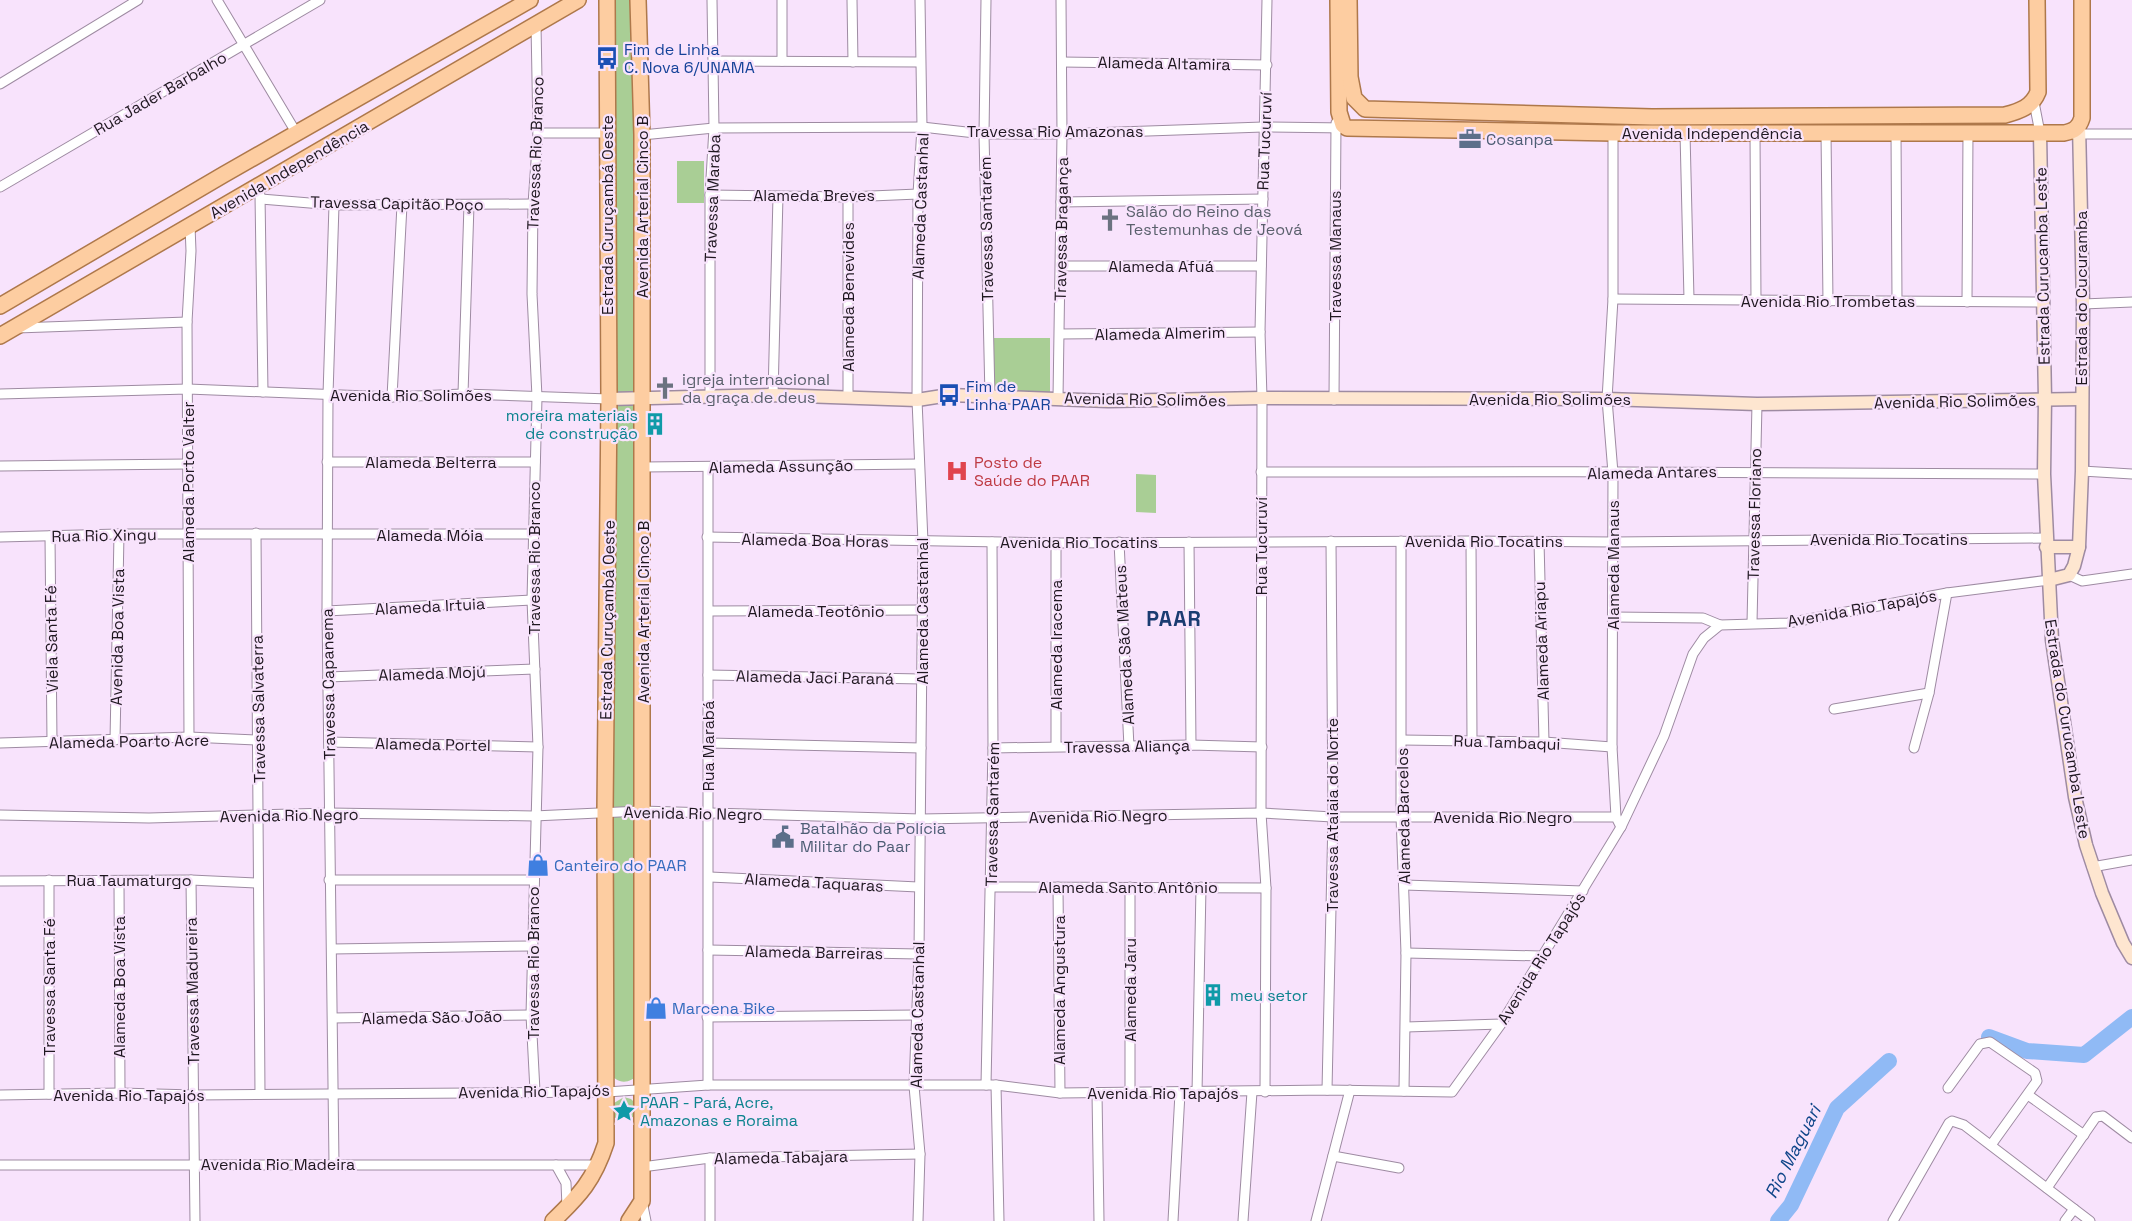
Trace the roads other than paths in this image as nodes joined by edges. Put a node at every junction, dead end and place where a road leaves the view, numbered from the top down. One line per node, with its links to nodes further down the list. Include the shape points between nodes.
1 (138, 0): 27 (street)
2 (217, 0): 20 (street)
3 (320, 0): 20 (street, Rua Jader Barbalho)
4 (530, 0): 44 (main road, Avenida Independência)
5 (578, 0): 19 (main road, Avenida Independência)
6 (638, 0): 48 (main road, Avenida Arterial Cinco B)
7 (712, 0): 21 (street, Travessa Maraba)
8 (782, 0): 22 (street)
9 (852, 0): 23 (street)
10 (920, 0): 24 (street, Alameda Castanhal)
11 (986, 0): 45 (street, Travessa Santarém)
12 (1061, 0): 25 (street, Travessa Bragança)
13 (1267, 0): 26 (street, Rua Tucuruví)
14 (1338, 0): 30 (main road)
15 (1348, 0): 29 (main road, Avenida Independência, via 1350,76 1354,98 1365,109)
16 (2038, 0): 28 (main road, via 2038,92)
17 (2082, 0): 34 (main road)
18 (609, 2): 39 (main road, Estrada Curuçambá Oeste)
19 (536, 25): 38 (street, Travessa Rio Branco); 50 (main road, Avenida Independência)
20 (243, 44): 44 (street); 49 (street, Rua Jader Barbalho)
21 (714, 61): 22 (street); 33 (street, Travessa Maraba)
22 (782, 61): 23 (street)
23 (853, 62): 24 (street)
24 (920, 62): 31 (street, Alameda Castanhal)
25 (1062, 62): 26 (street, Alameda Altamira); 46 (street, Travessa Bragança)
26 (1267, 65): 32 (street, Rua Tucuruví)
27 (0, 84)
28 (2034, 102): 29 (main road, Avenida Independência, via 2005,115); 43 (street)
29 (1652, 117): 40 (main road, via 1623,125)
30 (1340, 122): 32 (street, Travessa Rio Amazonas); 40 (main road, Avenida Independência); 97 (street, Travessa Manaus)
31 (922, 127): 33 (street, Travessa Rio Amazonas); 45 (street, Travessa Rio Amazonas); 51 (street, Alameda Castanhal)
32 (1264, 127): 46 (street, Travessa Rio Amazonas); 55 (street, Rua Tucuruví)
33 (714, 128): 48 (street, Travessa Rio Amazonas); 52 (street, Travessa Maraba)
34 (2080, 130): 43 (main road, Avenida Independência); 47 (street); 73 (main road, Estrada do Cucuramba)
35 (1755, 132): 41 (main road, Avenida Independência); 42 (main road, Avenida Independência); 68 (street)
36 (1896, 132): 37 (main road, Avenida Independência); 42 (main road, Avenida Independência); 66 (street)
37 (1968, 132): 43 (main road, Avenida Independência); 70 (street)
38 (538, 133): 39 (street); 57 (street, Travessa Rio Branco)
39 (607, 133): 92 (main road, Estrada Curuçambá Oeste)
40 (1613, 133): 41 (main road, Avenida Independência); 64 (street, Alameda Manaus)
41 (1685, 133): 65 (street)
42 (1826, 133): 69 (street)
43 (2040, 133): 71 (main road, Estrada Curucamba Leste)
44 (297, 134): 67 (main road, Avenida Independência)
45 (984, 134): 46 (street, Travessa Rio Amazonas); 89 (street, Travessa Santarém)
46 (1062, 134): 56 (street, Travessa Bragança)
47 (2132, 134)
48 (642, 135): 93 (main road, Avenida Arterial Cinco B)
49 (0, 187)
50 (259, 193): 58 (street, Travessa Capitão Poço); 61 (main road, Avenida Independência); 80 (street)
51 (918, 194): 54 (street, Alameda Breves); 96 (street, Alameda Castanhal)
52 (710, 195): 53 (street, Alameda Breves); 87 (street, Travessa Maraba)
53 (778, 196): 54 (street, Alameda Breves); 84 (street)
54 (848, 196): 88 (street, Alameda Benevides)
55 (1263, 200): 56 (street); 63 (street, Rua Tucuruví)
56 (1061, 202): 62 (street, Travessa Bragança)
57 (532, 204): 60 (street, Travessa Capitão Poço); 86 (street, Travessa Rio Branco)
58 (334, 205): 59 (street, Travessa Capitão Poço); 83 (street, Travessa Capanema)
59 (402, 205): 60 (street, Travessa Capitão Poço); 85 (street)
60 (469, 205): 82 (street)
61 (190, 226): 74 (street, Alameda Porto Valter); 75 (main road, Avenida Independência)
62 (1061, 266): 63 (street, Alameda Afuá); 77 (street, Travessa Bragança)
63 (1261, 266): 76 (street, Rua Tucuruví)
64 (1612, 299): 65 (street, Avenida Rio Trombetas); 94 (street, Alameda Manaus)
65 (1689, 299): 68 (street, Avenida Rio Trombetas)
66 (1897, 301): 69 (street, Avenida Rio Trombetas); 70 (street, Avenida Rio Trombetas)
67 (1, 302)
68 (1756, 302): 69 (street, Avenida Rio Trombetas)
69 (1828, 302)
70 (1967, 302): 71 (street, Avenida Rio Trombetas)
71 (2043, 302): 98 (main road, Estrada Curucamba Leste)
72 (2132, 302): 73 (street)
73 (2083, 304): 95 (main road, Estrada do Cucuramba)
74 (188, 322): 75 (street); 79 (street, Alameda Porto Valter)
75 (15, 328): 78 (main road, Avenida Independência)
76 (1260, 332): 77 (street, Alameda Almerim); 91 (street, Rua Tucuruví)
77 (1060, 334): 90 (street, Travessa Bragança)
78 (0, 336)
79 (188, 389): 80 (street, Avenida Rio Solimões); 81 (street, Avenida Rio Solimões); 102 (street, Alameda Porto Valter)
80 (263, 392): 83 (street, Avenida Rio Solimões)
81 (0, 394)
82 (463, 394): 85 (street, Avenida Rio Solimões); 86 (street, Avenida Rio Solimões)
83 (328, 395): 85 (street, Avenida Rio Solimões); 100 (street, Travessa Capanema)
84 (773, 395): 87 (main road, Avenida Rio Solimões); 88 (main road, Avenida Rio Solimões)
85 (392, 397)
86 (537, 397): 92 (street, Avenida Rio Solimões); 101 (street, Travessa Rio Branco)
87 (710, 397): 93 (main road, Avenida Rio Solimões)
88 (848, 397): 96 (main road, Avenida Rio Solimões)
89 (990, 397): 90 (main road, Avenida Rio Solimões); 96 (main road, Avenida Rio Solimões, via 949,395)
90 (1058, 398): 91 (main road, Avenida Rio Solimões, via 1108,401)
91 (1262, 398): 97 (main road, Avenida Rio Solimões); 109 (street, Rua Tucuruví)
92 (609, 399): 93 (main road, Avenida Rio Solimões); 172 (main road, Estrada Curuçambá Oeste)
93 (642, 399): 105 (main road, Avenida Arterial Cinco B)
94 (1607, 399): 97 (main road, Avenida Rio Solimões); 99 (main road, Avenida Rio Solimões); 110 (street, Alameda Manaus)
95 (2081, 399): 98 (main road, Avenida Rio Solimões); 108 (main road, Estrada do Cucuramba)
96 (917, 400): 103 (street, Alameda Castanhal)
97 (1334, 400)
98 (2045, 400): 99 (main road, Avenida Rio Solimões); 111 (main road)
99 (1757, 404): 107 (street, Travessa Floriano)
100 (327, 462): 101 (street, Alameda Belterra); 117 (street, Travessa Capanema)
101 (535, 462): 115 (street, Travessa Rio Branco)
102 (188, 464): 104 (street); 116 (street, Alameda Porto Valter)
103 (919, 464): 106 (street, Alameda Assunção); 126 (street, Alameda Castanhal)
104 (0, 466)
105 (643, 467): 106 (street, Alameda Assunção); 171 (main road, Avenida Arterial Cinco B)
106 (708, 467): 120 (street, Rua Marabá)
107 (1754, 471): 110 (street, Alameda Antares); 111 (street, Alameda Antares); 121 (street, Travessa Floriano)
108 (2082, 471): 112 (street); 134 (main road)
109 (1261, 472): 110 (street, Alameda Antares); 130 (street, Rua Tucuruví)
110 (1612, 473): 131 (street, Alameda Manaus)
111 (2044, 474): 133 (main road)
112 (2132, 474)
113 (256, 533): 116 (street, Rua Rio Xingu); 117 (street, Rua Rio Xingu); 154 (street, Travessa Salvaterra)
114 (118, 534): 116 (street, Rua Rio Xingu); 118 (street, Rua Rio Xingu); 153 (street, Avenida Boa Vista)
115 (532, 534): 117 (street, Alameda Móia); 139 (street, Travessa Rio Branco)
116 (188, 535): 152 (street, Alameda Porto Valter)
117 (328, 535): 142 (street, Travessa Capanema)
118 (50, 536): 119 (street, Rua Rio Xingu); 157 (street, Viela Santa Fé)
119 (0, 537)
120 (707, 537): 126 (street, Alameda Boa Horas); 141 (street, Rua Marabá)
121 (1754, 540): 131 (street, Avenida Rio Tocatins); 133 (street, Avenida Rio Tocatins); 144 (street, Travessa Floriano)
122 (1331, 541): 123 (street, Avenida Rio Tocatins); 130 (street, Avenida Rio Tocatins); 180 (street, Travessa Ataiaia do Norte)
123 (1401, 541): 124 (street, Avenida Rio Tocatins); 155 (street, Alameda Barcelos)
124 (1471, 541): 125 (street, Avenida Rio Tocatins); 156 (street)
125 (1538, 541): 131 (street, Avenida Rio Tocatins); 159 (street, Alameda Ariapu)
126 (923, 542): 127 (street, Avenida Rio Tocatins); 140 (street, Alameda Castanhal)
127 (992, 542): 132 (street, Avenida Rio Tocatins); 169 (street, Travessa Santarém)
128 (1119, 542): 129 (street, Avenida Rio Tocatins); 132 (street, Avenida Rio Tocatins); 165 (street, Alameda São Mateus)
129 (1189, 542): 130 (street, Avenida Rio Tocatins); 162 (street)
130 (1260, 542): 166 (street, Rua Tucuruví)
131 (1613, 542): 143 (street, Alameda Manaus)
132 (1056, 543): 163 (street, Alameda Iracema)
133 (2046, 543): 134 (main road); 137 (main road)
134 (2079, 547): 136 (main road)
135 (2132, 574): 136 (street, via 2082,581)
136 (2068, 575): 137 (main road)
137 (2049, 580): 138 (street, Avenida Rio Tapajós); 186 (main road, Estrada do Curucamba Leste, via 2053,650 2075,797)
138 (1947, 593): 144 (street, Avenida Rio Tapajós, via 1801,621); 150 (street)
139 (532, 600): 142 (street, Alameda Irtuia); 146 (street, Travessa Rio Branco)
140 (923, 610): 141 (street, Alameda Teotônio); 149 (street, Alameda Castanhal)
141 (709, 611): 147 (street, Rua Marabá)
142 (327, 612): 148 (street, Travessa Capanema)
143 (1613, 616): 145 (street, via 1703,618); 167 (street, Alameda Manaus)
144 (1752, 623): 145 (street, Avenida Rio Tapajós)
145 (1720, 624): 184 (street, Avenida Rio Tapajós, via 1704,638 1693,654 1664,736)
146 (535, 669): 148 (street, Alameda Mojú); 164 (street, Travessa Rio Branco)
147 (708, 675): 149 (street, Alameda Jaci Paraná); 161 (street, Rua Marabá)
148 (328, 677): 158 (street, Travessa Capanema)
149 (922, 679): 168 (street, Alameda Castanhal)
150 (1929, 693): 151 (street); 170 (street)
151 (1834, 709)
152 (189, 737): 153 (street, Alameda Poarto Acre); 154 (street, Alameda Poarto Acre)
153 (115, 740): 157 (street, Alameda Poarto Acre)
154 (258, 740): 177 (street, Travessa Salvaterra)
155 (1402, 740): 156 (street, Rua Tambaqui); 179 (street, Alameda Barcelos)
156 (1472, 740): 159 (street, Rua Tambaqui)
157 (52, 742): 160 (street, Alameda Poarto Acre)
158 (329, 742): 164 (street, Alameda Portel); 174 (street, Travessa Capanema)
159 (1544, 742): 167 (street, Rua Tambaqui)
160 (0, 743)
161 (709, 743): 168 (street); 173 (street, Rua Marabá)
162 (1191, 745): 165 (street, Travessa Aliança); 166 (street, Travessa Aliança)
163 (1056, 746): 165 (street, Travessa Aliança); 169 (street, Travessa Aliança)
164 (538, 747): 178 (street, Travessa Rio Branco)
165 (1129, 747)
166 (1262, 747): 175 (street, Rua Tucuruví)
167 (1612, 747): 181 (street, Alameda Manaus)
168 (921, 748): 182 (street, Alameda Castanhal)
169 (993, 748): 183 (street, Travessa Santarém)
170 (1914, 748)
171 (644, 811): 172 (street, Avenida Rio Negro); 173 (street, Avenida Rio Negro); 219 (main road, Avenida Arterial Cinco B)
172 (605, 812): 178 (street, Avenida Rio Negro); 225 (main road, Estrada Curuçambá Oeste)
173 (708, 812): 182 (street, Avenida Rio Negro); 187 (street, Rua Marabá)
174 (330, 813): 177 (street, Avenida Rio Negro); 178 (street, Avenida Rio Negro); 190 (street, Travessa Capanema)
175 (1261, 813): 180 (street, Avenida Rio Negro); 183 (street, Avenida Rio Negro); 201 (street, Rua Tucuruví)
176 (0, 814): 177 (street, Avenida Rio Negro, via 149,818)
177 (259, 815): 194 (street, Travessa Salvaterra)
178 (534, 816): 191 (street, Travessa Rio Branco)
179 (1401, 816): 180 (street, Avenida Rio Negro); 181 (street, Avenida Rio Negro); 195 (street, Alameda Barcelos)
180 (1333, 817): 221 (street, Travessa Ataiaia do Norte)
181 (1616, 818): 184 (street)
182 (921, 819): 183 (street, Avenida Rio Negro); 196 (street, Alameda Castanhal)
183 (992, 819): 197 (street, Travessa Santarém)
184 (1621, 827): 202 (street, Avenida Rio Tapajós)
185 (2132, 860): 186 (street)
186 (2092, 867): 209 (main road, Estrada do Curucamba Leste)
187 (710, 877): 196 (street, Alameda Taquaras); 205 (street, Rua Marabá)
188 (49, 880): 192 (street, Rua Taumaturgo); 193 (street, Rua Taumaturgo); 234 (street, Travessa Santa Fé)
189 (191, 880): 193 (street, Rua Taumaturgo); 194 (street, Rua Taumaturgo); 239 (street, Travessa Madureira)
190 (329, 880): 191 (street); 204 (street, Travessa Capanema)
191 (533, 880): 203 (street, Travessa Rio Branco)
192 (0, 881)
193 (119, 881): 228 (street, Alameda Boa Vista)
194 (257, 883): 235 (street, Travessa Salvaterra)
195 (1404, 885): 202 (street); 206 (street, Alameda Barcelos)
196 (918, 887): 207 (street, Alameda Castanhal)
197 (990, 887): 198 (street, Alameda Santo Antônio); 217 (street, Travessa Santarém)
198 (1058, 887): 199 (street, Alameda Santo Antônio); 229 (street, Alameda Angustura)
199 (1130, 887): 200 (street, Alameda Santo Antônio); 231 (street, Alameda Jaru)
200 (1201, 887): 201 (street, Alameda Santo Antônio); 233 (street)
201 (1266, 888): 227 (street, Rua Tucuruví)
202 (1582, 891): 208 (street, Avenida Rio Tapajós)
203 (531, 946): 204 (street); 211 (street, Travessa Rio Branco)
204 (332, 949): 213 (street, Travessa Capanema)
205 (708, 950): 207 (street, Alameda Barreiras); 212 (street, Rua Marabá)
206 (1406, 953): 208 (street); 215 (street, Alameda Barcelos)
207 (919, 954): 210 (street, Alameda Castanhal)
208 (1541, 956): 214 (street, Avenida Rio Tapajós)
209 (2132, 958)
210 (918, 1015): 212 (street); 218 (street, Alameda Castanhal)
211 (531, 1016): 213 (street, Alameda São João); 223 (street, Travessa Rio Branco)
212 (707, 1017): 216 (street, Rua Marabá)
213 (334, 1018): 236 (street, Travessa Capanema)
214 (1501, 1024): 215 (street); 224 (street, Avenida Rio Tapajós, via 1452,1092)
215 (1406, 1027): 224 (street, Alameda Barcelos)
216 (708, 1085): 218 (street, Avenida Rio Tapajós); 219 (street, Avenida Rio Tapajós)
217 (991, 1085): 218 (street, Avenida Rio Tapajós); 229 (street, Avenida Rio Tapajós); 263 (street, Travessa Santarém)
218 (914, 1086): 243 (street, Alameda Castanhal)
219 (641, 1088): 225 (street, Avenida Rio Tapajós); 251 (main road, Avenida Arterial Cinco B)
220 (1948, 1088): 238 (street, via 1980,1044 1986,1041 2035,1073 2037,1080)
221 (1327, 1090): 222 (street, Avenida Rio Tapajós); 227 (street, Avenida Rio Tapajós)
222 (1350, 1090): 224 (street, Avenida Rio Tapajós); 244 (street)
223 (535, 1091): 225 (street, Avenida Rio Tapajós); 236 (street, Avenida Rio Tapajós)
224 (1404, 1091)
225 (607, 1092): 250 (main road, Estrada Curuçambá Oeste, via 606,1143)
226 (1252, 1092): 227 (street, Avenida Rio Tapajós); 233 (street, Avenida Rio Tapajós); 266 (street)
227 (1265, 1092)
228 (120, 1093): 234 (street, Avenida Rio Tapajós); 239 (street, Avenida Rio Tapajós)
229 (1060, 1093): 230 (street, Avenida Rio Tapajós)
230 (1097, 1093): 231 (street, Avenida Rio Tapajós); 264 (street)
231 (1130, 1093): 232 (street, Avenida Rio Tapajós)
232 (1180, 1093): 233 (street, Avenida Rio Tapajós); 265 (street)
233 (1197, 1093)
234 (50, 1094): 237 (street, Avenida Rio Tapajós)
235 (260, 1094): 236 (street, Avenida Rio Tapajós); 239 (street, Avenida Rio Tapajós)
236 (334, 1094): 247 (street, Travessa Capanema)
237 (0, 1095)
238 (2028, 1095): 240 (street); 242 (street)
239 (194, 1096): 246 (street, Travessa Madureira)
240 (2084, 1135): 241 (street, via 2096,1117 2101,1116); 253 (street)
241 (2132, 1138)
242 (1991, 1145): 253 (street); 268 (street, via 1958,1122 1948,1123)
243 (920, 1154): 245 (street, Alameda Tabajara); 262 (street, Alameda Castanhal)
244 (1333, 1156): 252 (street); 267 (street)
245 (710, 1158): 251 (street, Alameda Tabajara); 261 (street)
246 (195, 1164): 247 (street, Avenida Rio Madeira); 248 (street, Avenida Rio Madeira); 257 (street, Travessa Madureira)
247 (334, 1164): 249 (street, Avenida Rio Madeira)
248 (0, 1165)
249 (556, 1165): 250 (street, Avenida Rio Madeira); 255 (street, via 566,1183)
250 (599, 1165): 255 (main road, Estrada Curuçambá Oeste, via 581,1194)
251 (642, 1167): 254 (main road, Avenida Arterial Cinco B)
252 (1399, 1168)
253 (2047, 1188): 256 (street)
254 (642, 1201): 259 (main road); 260 (street)
255 (567, 1207): 258 (main road, Estrada Curuçambá Oeste)
256 (2074, 1209): 269 (street); 270 (street)
257 (195, 1221)
258 (552, 1221)
259 (629, 1221)
260 (646, 1221)
261 (710, 1221)
262 (918, 1221)
263 (999, 1221)
264 (1099, 1221)
265 (1173, 1221)
266 (1243, 1221)
267 (1316, 1221)
268 (1893, 1221)
269 (2064, 1221)
270 (2090, 1221)

